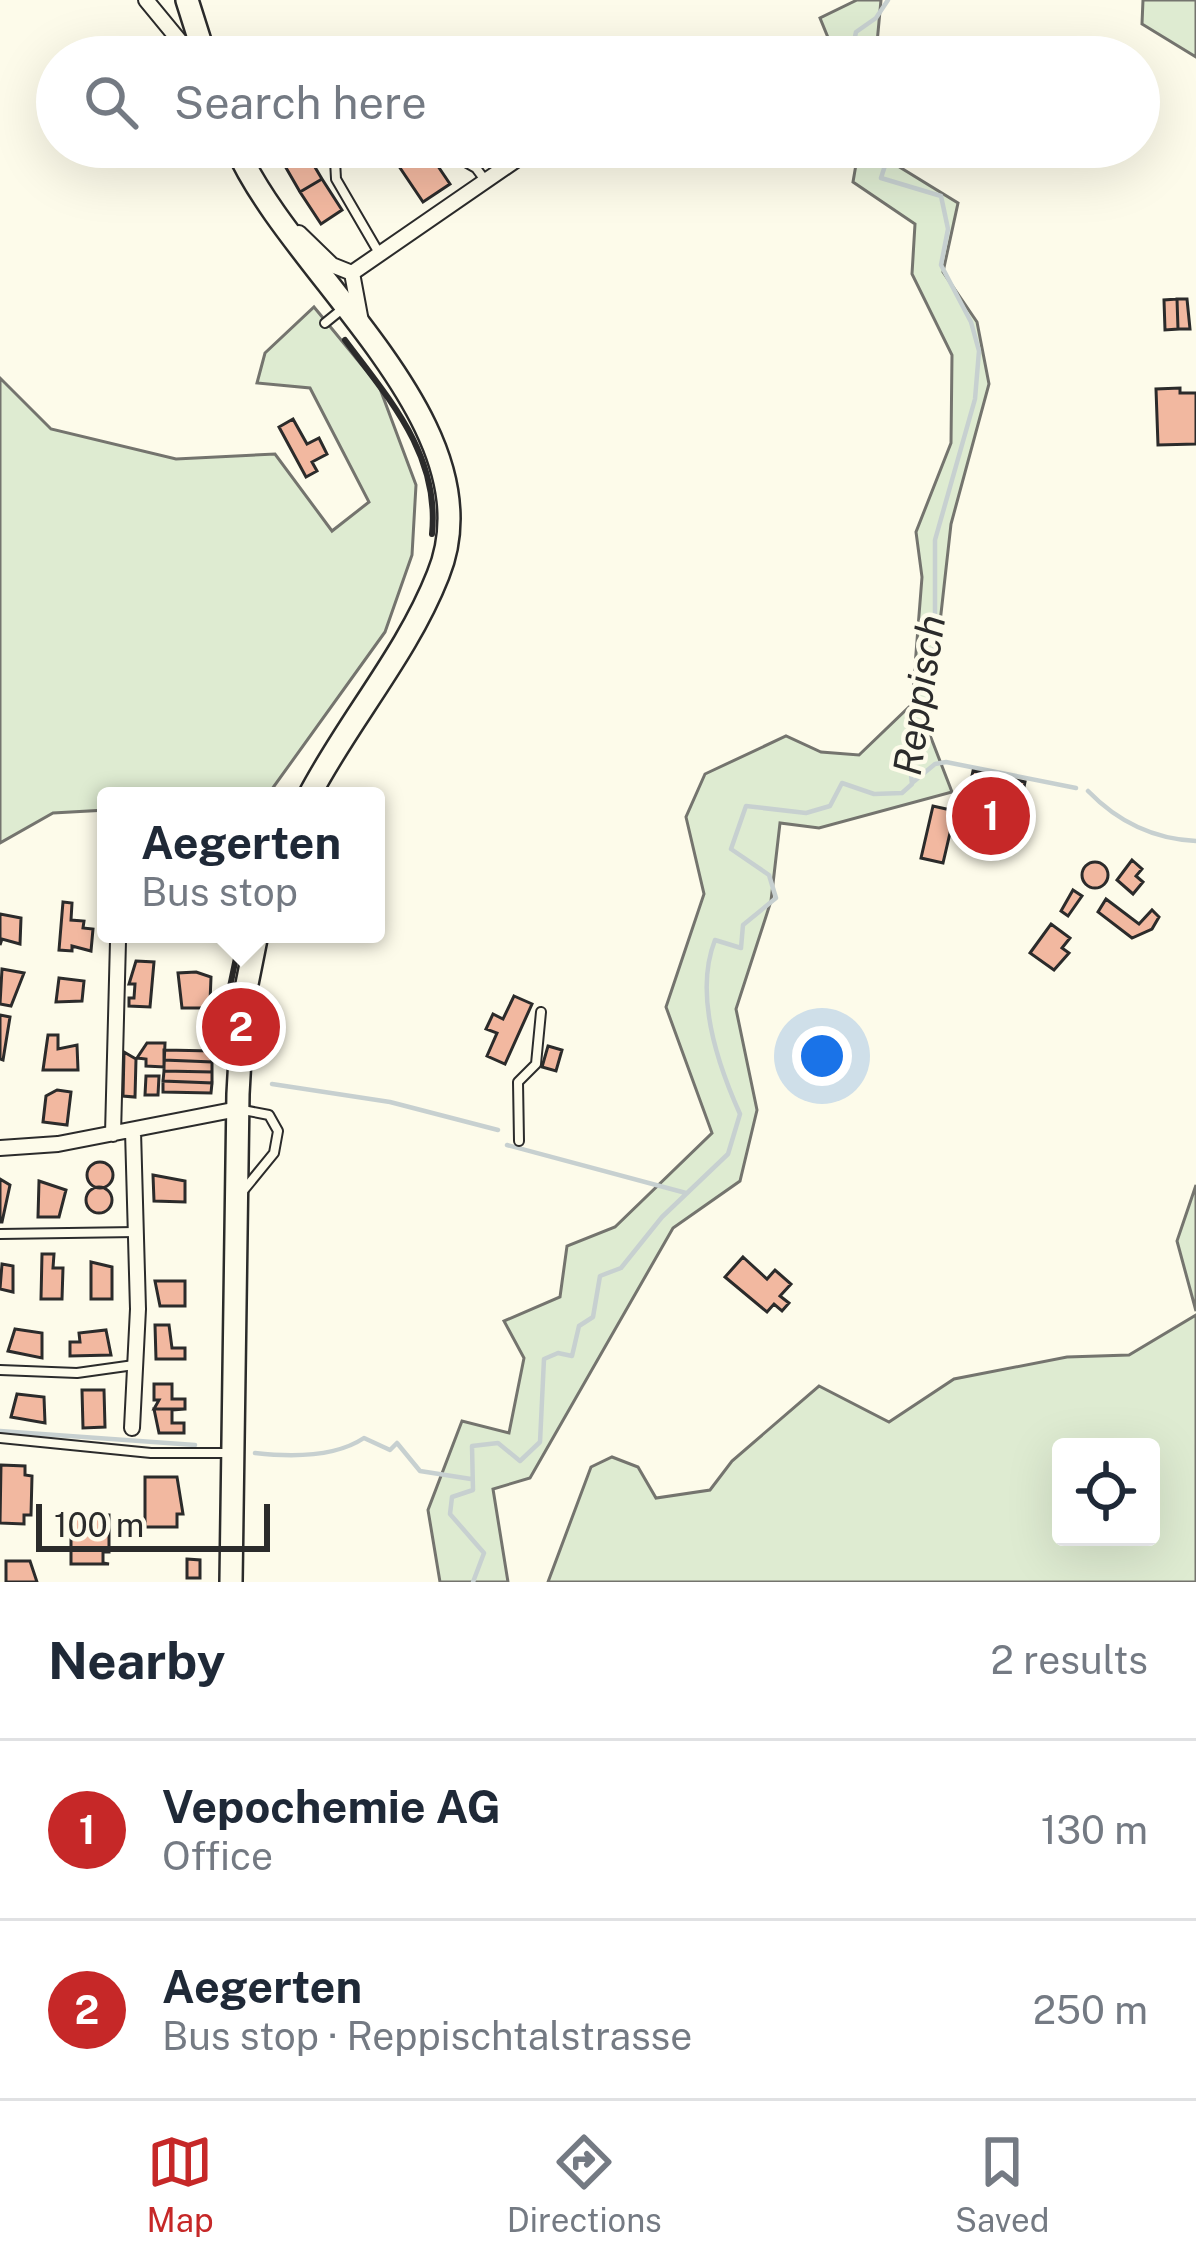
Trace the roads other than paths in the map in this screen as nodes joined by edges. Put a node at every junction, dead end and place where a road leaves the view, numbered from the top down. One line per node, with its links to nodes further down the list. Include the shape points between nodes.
1 (146, 0): 3 (street)
2 (187, 0): 4 (main road)
3 (176, 36)
4 (198, 36)
5 (247, 168): 10 (main road)
6 (335, 168): 11 (lane)
7 (476, 168): 9 (lane)
8 (505, 168): 9 (street)
9 (485, 181): 11 (street)
10 (278, 224): 12 (street); 13 (main road, via 334,316)
11 (379, 253): 12 (street)
12 (352, 273): 13 (street, via 364,316)
13 (360, 332): 14 (main road, via 431,434 451,520 429,596)
14 (314, 787)
15 (118, 943): 20 (street)
16 (254, 943): 18 (main road)
17 (541, 1012): 21 (lane, via 536,1064 518,1082)
18 (238, 1109): 19 (street); 23 (main road); 23 (lane, via 269,1115 278,1131 274,1153)
19 (133, 1131): 20 (street); 24 (street)
20 (113, 1134): 22 (street)
21 (519, 1141)
22 (0, 1148)
23 (237, 1196): 30 (main road)
24 (136, 1232): 25 (lane); 26 (street)
25 (0, 1234)
26 (135, 1364): 27 (lane, via 76,1373); 28 (street)
27 (0, 1370)
28 (132, 1428)
29 (0, 1438): 30 (lane)
30 (232, 1454): 31 (main road)
31 (231, 1582)

